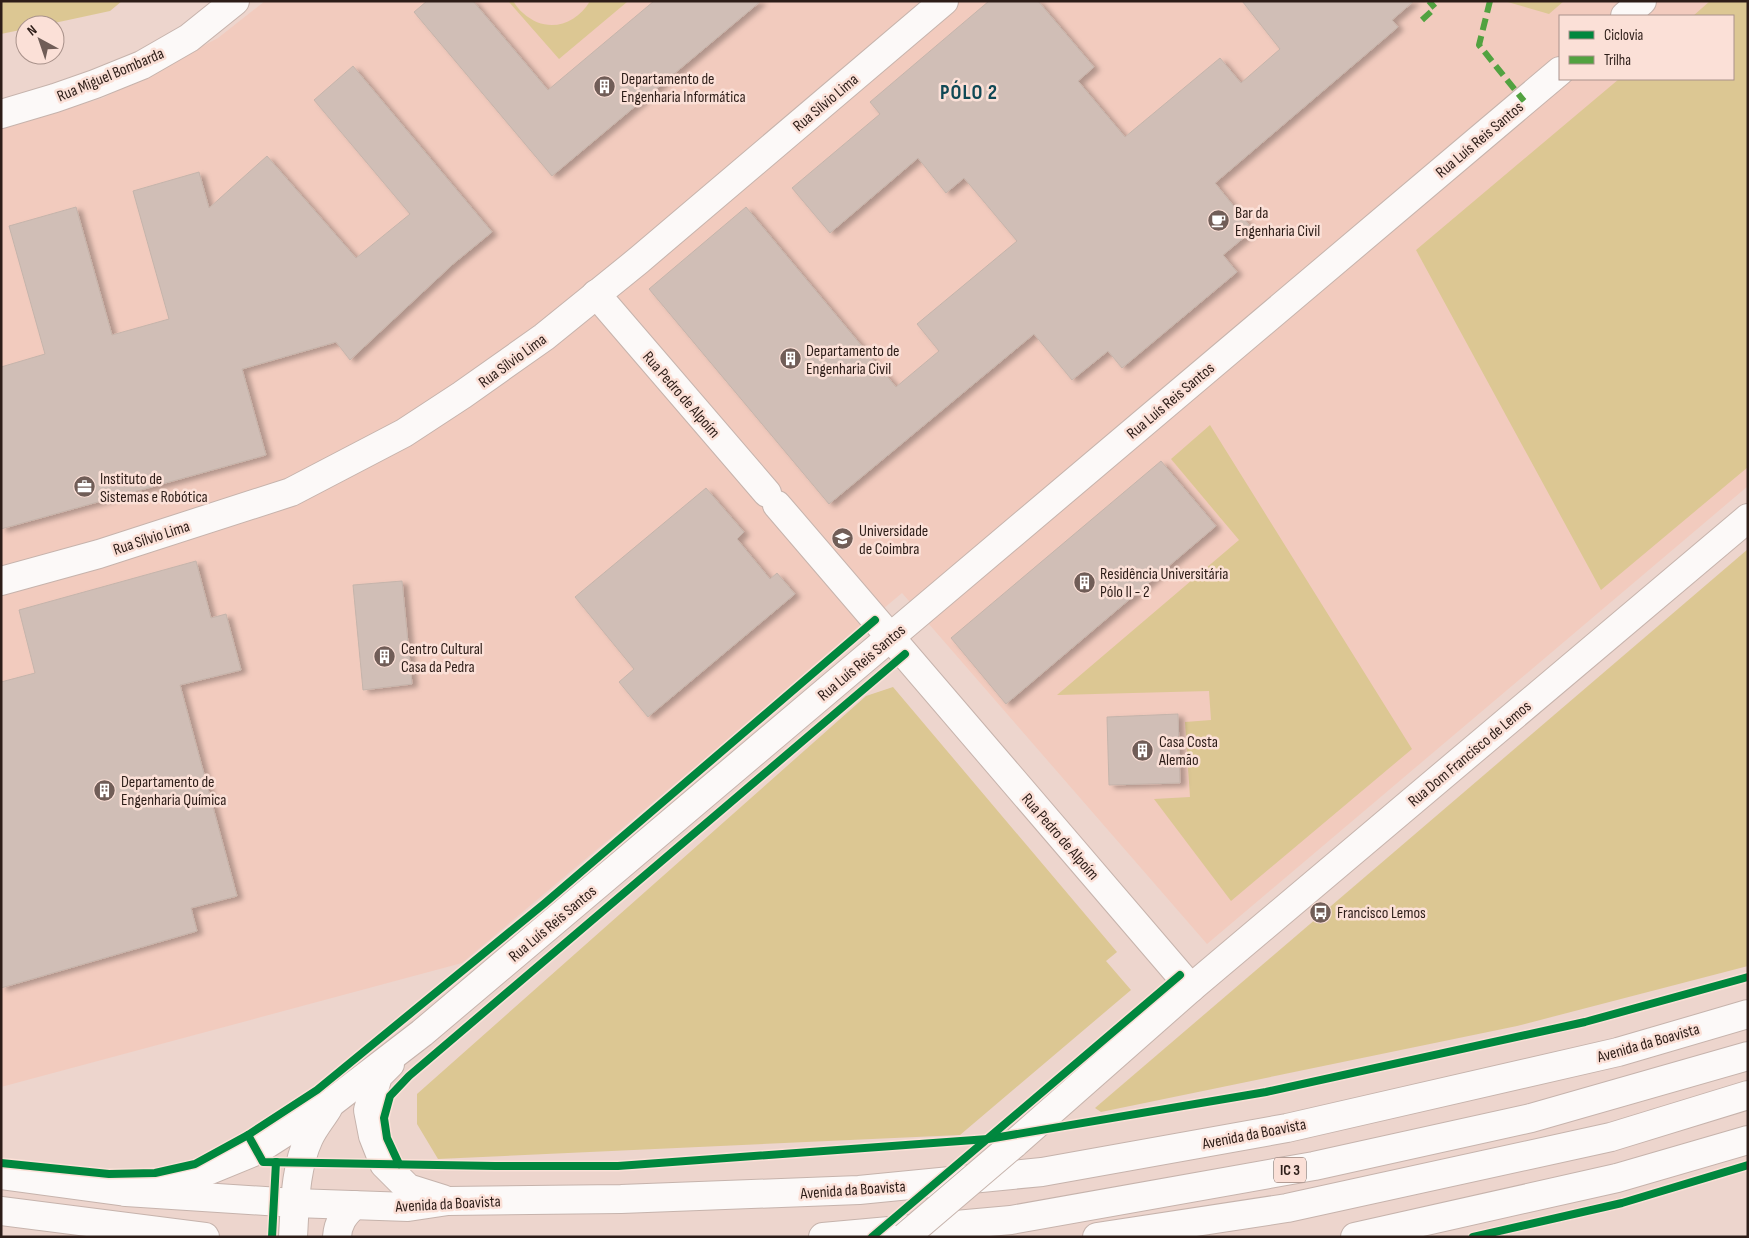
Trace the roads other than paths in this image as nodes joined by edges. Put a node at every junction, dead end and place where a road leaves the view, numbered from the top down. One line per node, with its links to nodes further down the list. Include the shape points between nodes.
1 (235, 1): 6 (main road, Rua Miguel Bombarda, via 189,38 142,64 64,96)
2 (944, 1): 7 (main road, Rua Sílvio Lima)
3 (1642, 1): 4 (main road)
4 (1626, 15)
5 (1559, 72): 10 (main road, Rua Luís Reis Santos)
6 (1, 114)
7 (596, 294): 9 (main road, Rua Sílvio Lima, via 544,337 404,433 291,492 99,554); 10 (main road, Rua Pedro de Alpoím)
8 (1748, 518): 11 (main road, Rua Dom Francisco de Lemos)
9 (1, 581)
10 (890, 637): 11 (main road, Rua Pedro de Alpoím); 13 (main road, Rua Luís Reis Santos)
11 (1191, 988): 28 (main road, bridge)
12 (1748, 1014): 20 (main road, Avenida da Boavista, via 1618,1052 1455,1091 1287,1128 1042,1172 859,1190 621,1199)
13 (422, 1033): 16 (main road, Rua Luís Reis Santos); 20 (main road, via 378,1076 368,1110 373,1136 384,1164 408,1188)
14 (1748, 1056): 27 (main road, IC 3, via 1531,1118 1314,1166 1011,1220)
15 (1748, 1095): 29 (main road, IC 3, via 1611,1137 1297,1206)
16 (331, 1103): 19 (main road, Rua Luís Reis Santos, via 256,1150 178,1183); 21 (main road, via 309,1137 300,1163)
17 (1748, 1140): 30 (main road, via 1617,1178)
18 (1, 1175): 19 (main road, Avenida da Boavista)
19 (126, 1192): 21 (main road, Avenida da Boavista)
20 (448, 1201): 22 (main road, Avenida da Boavista, via 408,1207)
21 (295, 1203): 22 (main road, Avenida da Boavista); 25 (main road)
22 (354, 1205): 26 (main road, via 342,1217)
23 (1, 1211): 24 (main road)
24 (204, 1237)
25 (293, 1237)
26 (337, 1237)
27 (823, 1237)
28 (905, 1237)
29 (1096, 1237)
30 (1356, 1237)

